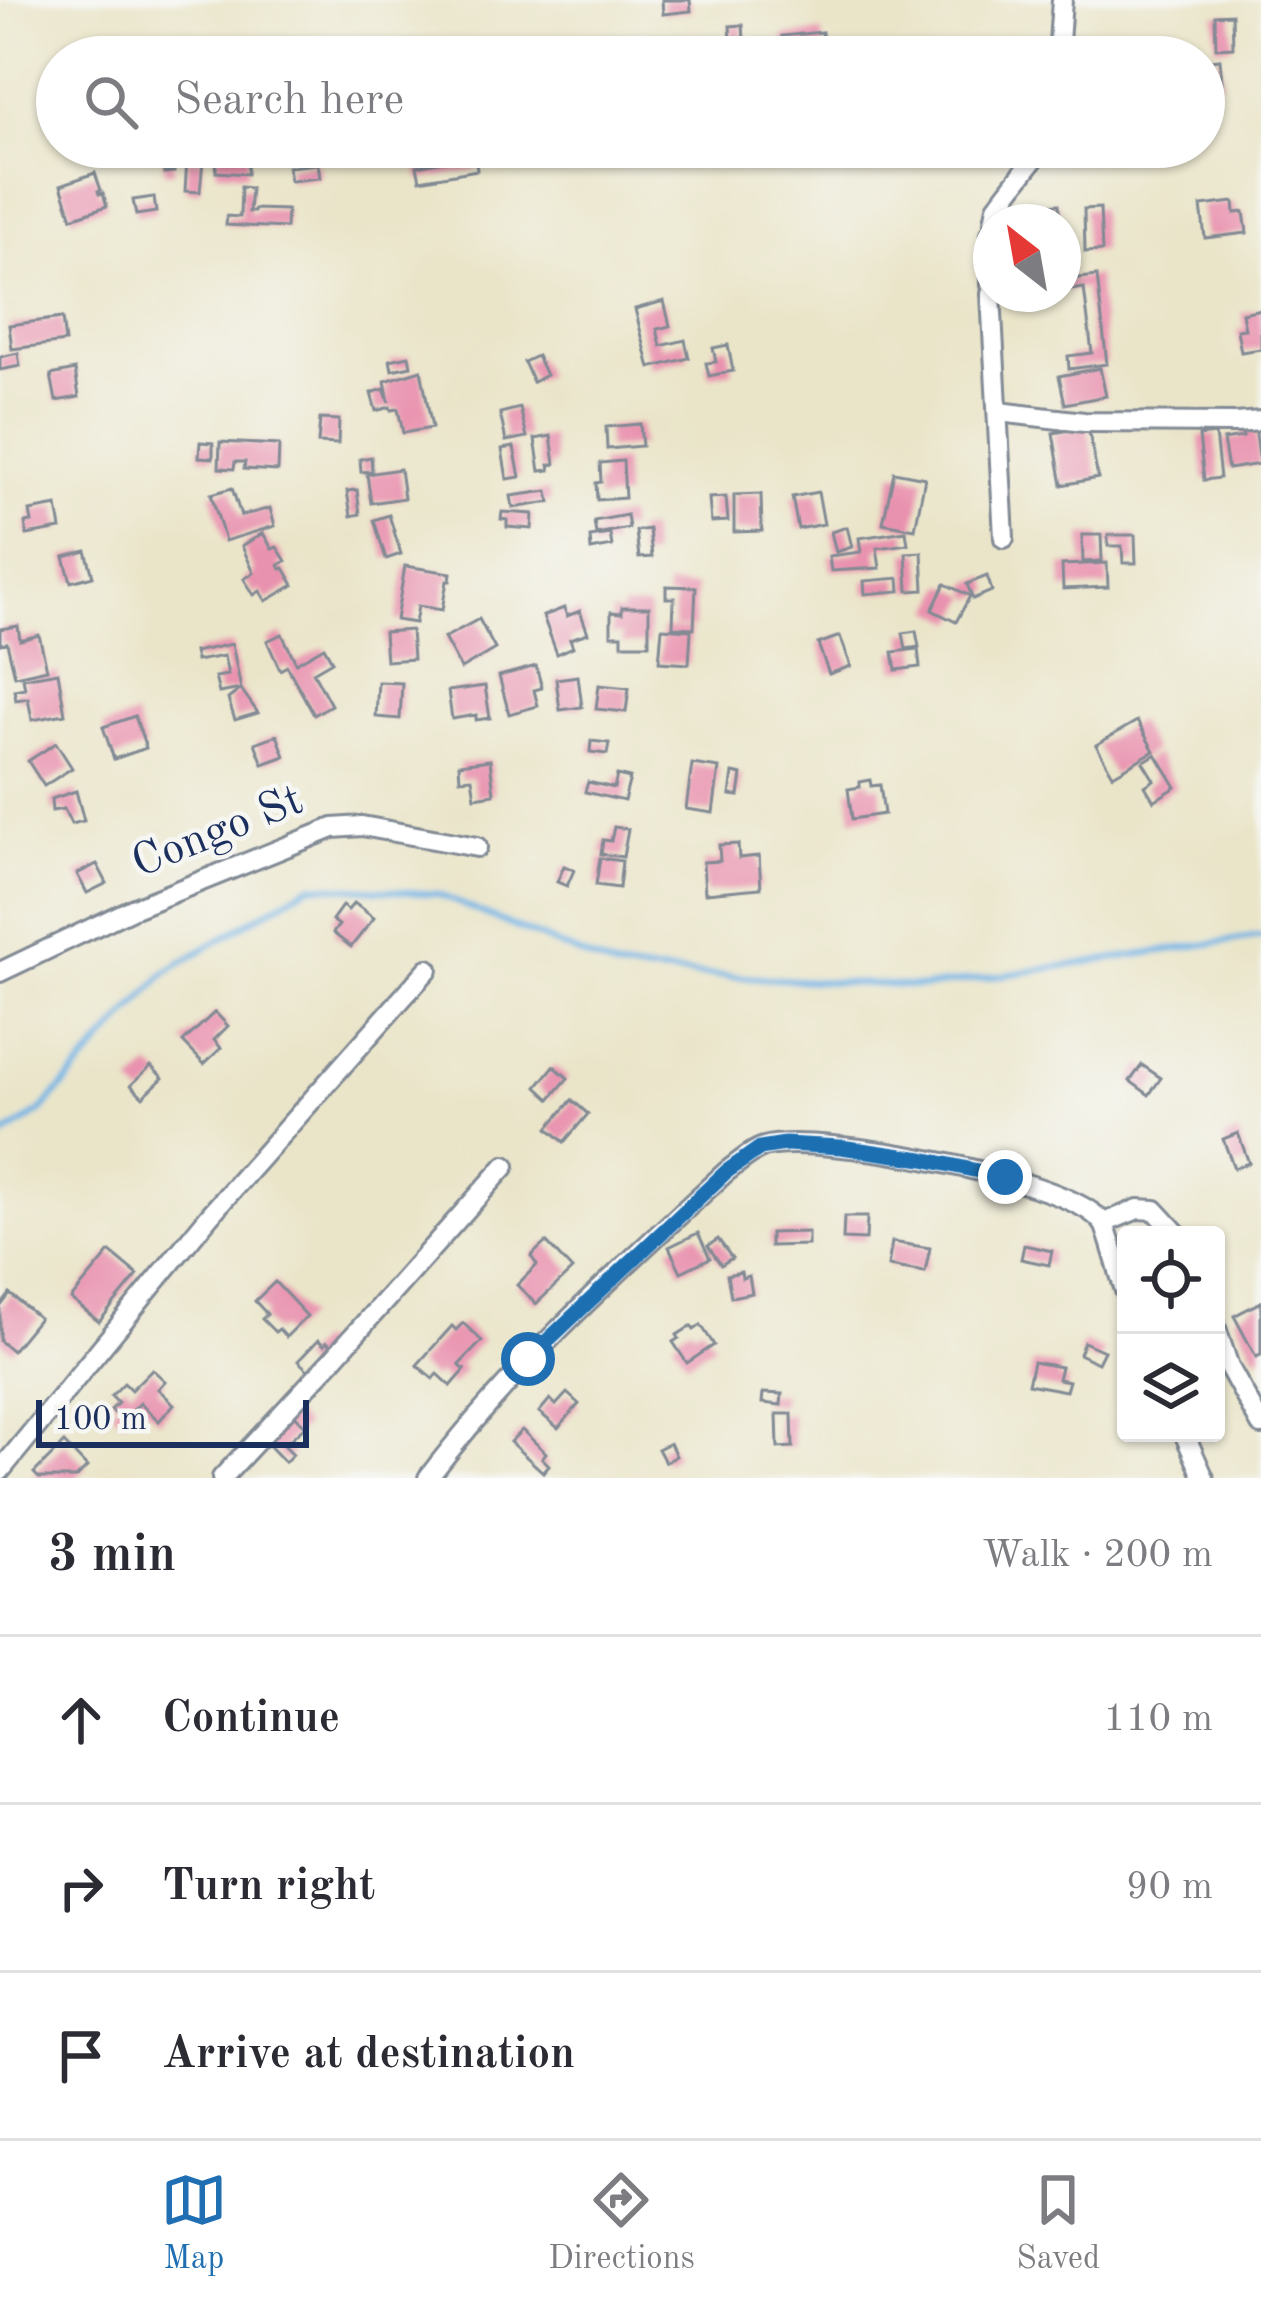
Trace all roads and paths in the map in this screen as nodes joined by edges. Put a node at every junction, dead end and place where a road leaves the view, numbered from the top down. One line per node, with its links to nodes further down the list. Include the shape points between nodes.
1 (1062, 0): 2 (street)
2 (1059, 36)
3 (1027, 168): 4 (street)
4 (999, 204)
5 (992, 312): 6 (street)
6 (999, 412): 7 (street, via 1084,422); 8 (street)
7 (1261, 421)
8 (1004, 538)
9 (476, 847): 11 (street, Congo St, via 333,828)
10 (428, 969): 19 (street, via 210,1215)
11 (0, 972)
12 (505, 1166): 20 (street)
13 (1104, 1223): 14 (street, via 1138,1208 1154,1210); 15 (street); 21 (street, via 1049,1192 923,1159 841,1147 760,1148 528,1359)
14 (1169, 1226)
15 (1117, 1264)
16 (1218, 1334): 17 (street)
17 (1261, 1425)
18 (1188, 1442): 22 (street)
19 (0, 1471)
20 (222, 1478)
21 (428, 1478)
22 (1204, 1478)

